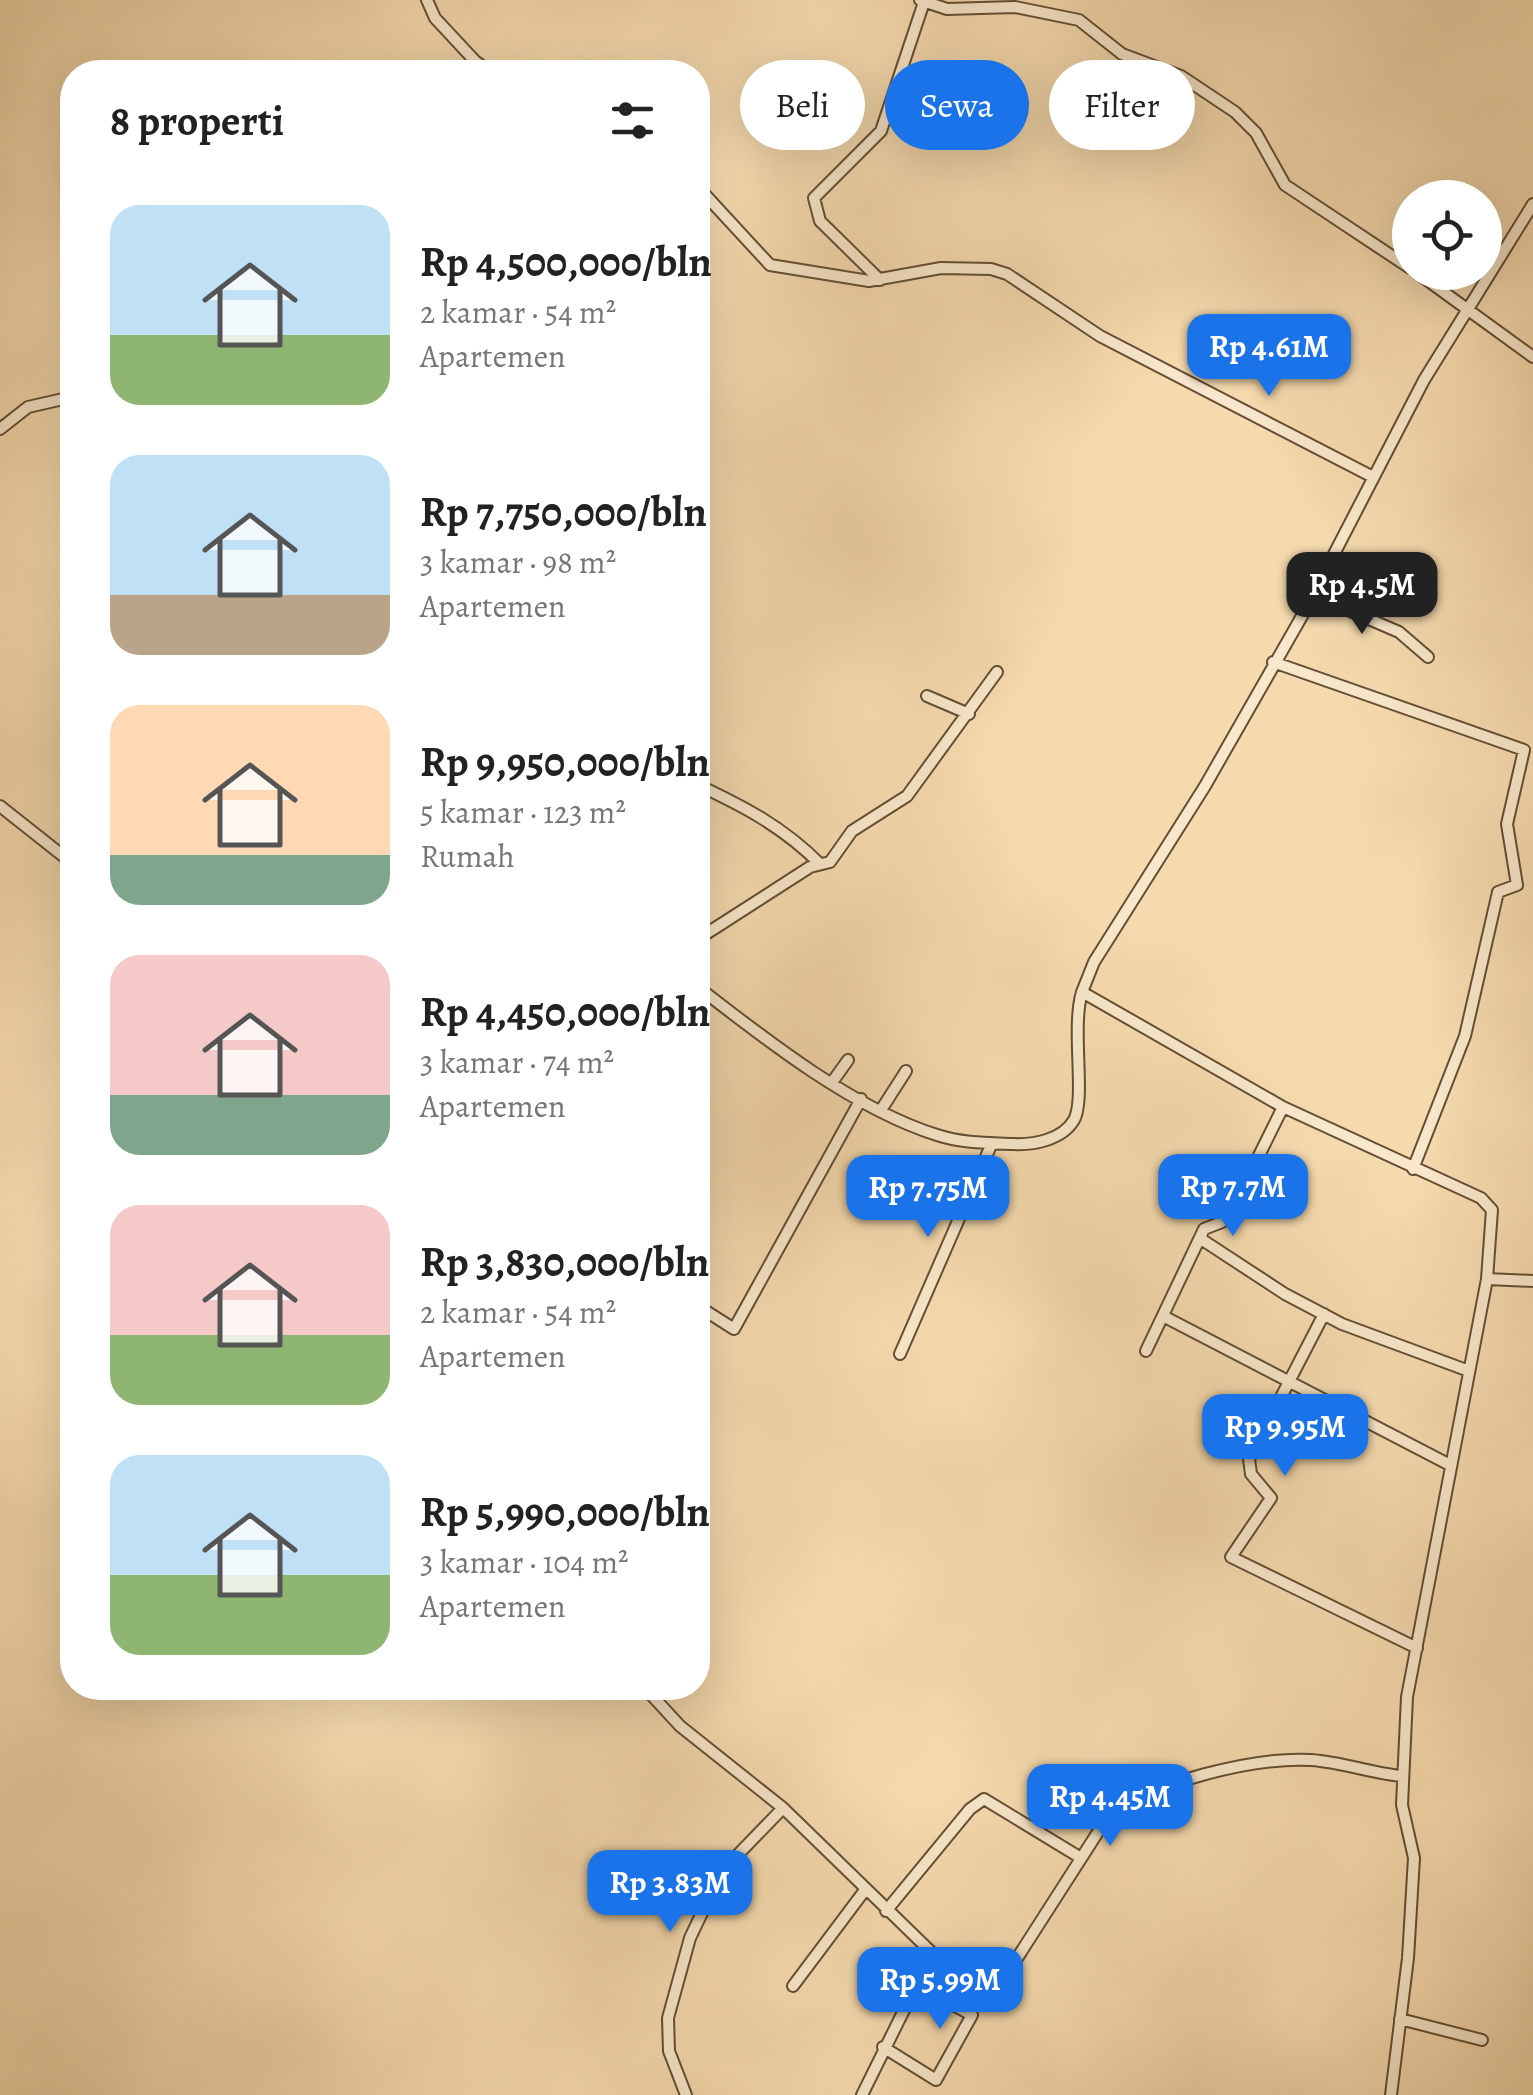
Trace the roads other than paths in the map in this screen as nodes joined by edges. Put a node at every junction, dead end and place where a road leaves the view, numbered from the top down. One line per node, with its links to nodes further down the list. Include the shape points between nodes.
1 (426, 0): 3 (street)
2 (922, 1): 6 (street, via 947,9 1016,7 1079,20 1122,54 1181,76 1235,112 1256,133 1286,185); 7 (street, via 881,131 814,198 820,221)
3 (474, 60)
4 (710, 197): 7 (street, via 766,263)
5 (1533, 204): 9 (street)
6 (1392, 256)
7 (880, 280): 13 (street, via 941,268 1007,274 1100,336)
8 (1441, 290): 9 (street)
9 (1467, 308): 10 (street); 13 (street)
10 (1533, 357)
11 (60, 400): 12 (street, via 28,407)
12 (0, 429)
13 (1374, 477): 14 (street)
14 (1313, 595): 15 (street, via 1399,632); 16 (street)
15 (1428, 658)
16 (1273, 662): 25 (street); 34 (street, via 1524,750 1507,824 1517,886 1498,892 1465,1036)
17 (997, 672): 19 (street)
18 (927, 696): 19 (street)
19 (969, 714): 23 (street, via 907,796 857,828 833,860)
20 (710, 792): 23 (street, via 790,834)
21 (0, 806): 22 (street)
22 (60, 853)
23 (820, 864): 24 (street)
24 (710, 932)
25 (1082, 992): 31 (street); 33 (street, via 1074,1025 1078,1111 1072,1124 1040,1142)
26 (710, 996): 29 (street)
27 (848, 1060): 29 (street)
28 (906, 1071): 32 (street)
29 (833, 1081): 30 (street)
30 (862, 1099): 32 (street); 38 (street, via 734,1329)
31 (1283, 1107): 34 (street); 35 (street, via 1232,1212 1206,1227)
32 (880, 1110): 33 (street, via 939,1136)
33 (992, 1143): 42 (street)
34 (1413, 1168): 36 (street, via 1487,1203 1493,1226)
35 (1201, 1240): 39 (street); 40 (street)
36 (1487, 1279): 37 (street); 43 (street)
37 (1533, 1280)
38 (710, 1314)
39 (1324, 1314): 43 (street); 44 (street)
40 (1163, 1316): 41 (street); 44 (street)
41 (1146, 1351)
42 (900, 1354)
43 (1470, 1371): 45 (street)
44 (1290, 1382): 45 (street); 46 (street, via 1248,1460 1257,1484 1268,1488 1269,1506 1231,1557)
45 (1450, 1465): 46 (street)
46 (1417, 1648): 48 (street)
47 (655, 1700): 49 (street)
48 (1401, 1776): 50 (street, via 1306,1760 1222,1771 1120,1807); 56 (street, via 1414,1858)
49 (784, 1808): 51 (street); 59 (street, via 722,1870 690,1938 668,2018 669,2051)
50 (1081, 1858): 52 (street, via 984,1799); 53 (street, via 1014,1963)
51 (865, 1890): 52 (street); 54 (street)
52 (886, 1911): 53 (street)
53 (957, 1977): 55 (street)
54 (793, 1986)
55 (924, 1989): 58 (street, via 906,2003); 58 (street, via 972,2016 936,2080)
56 (1400, 2019): 57 (street); 61 (street)
57 (1482, 2040)
58 (883, 2047): 60 (street)
59 (686, 2095)
60 (862, 2095)
61 (1391, 2095)

